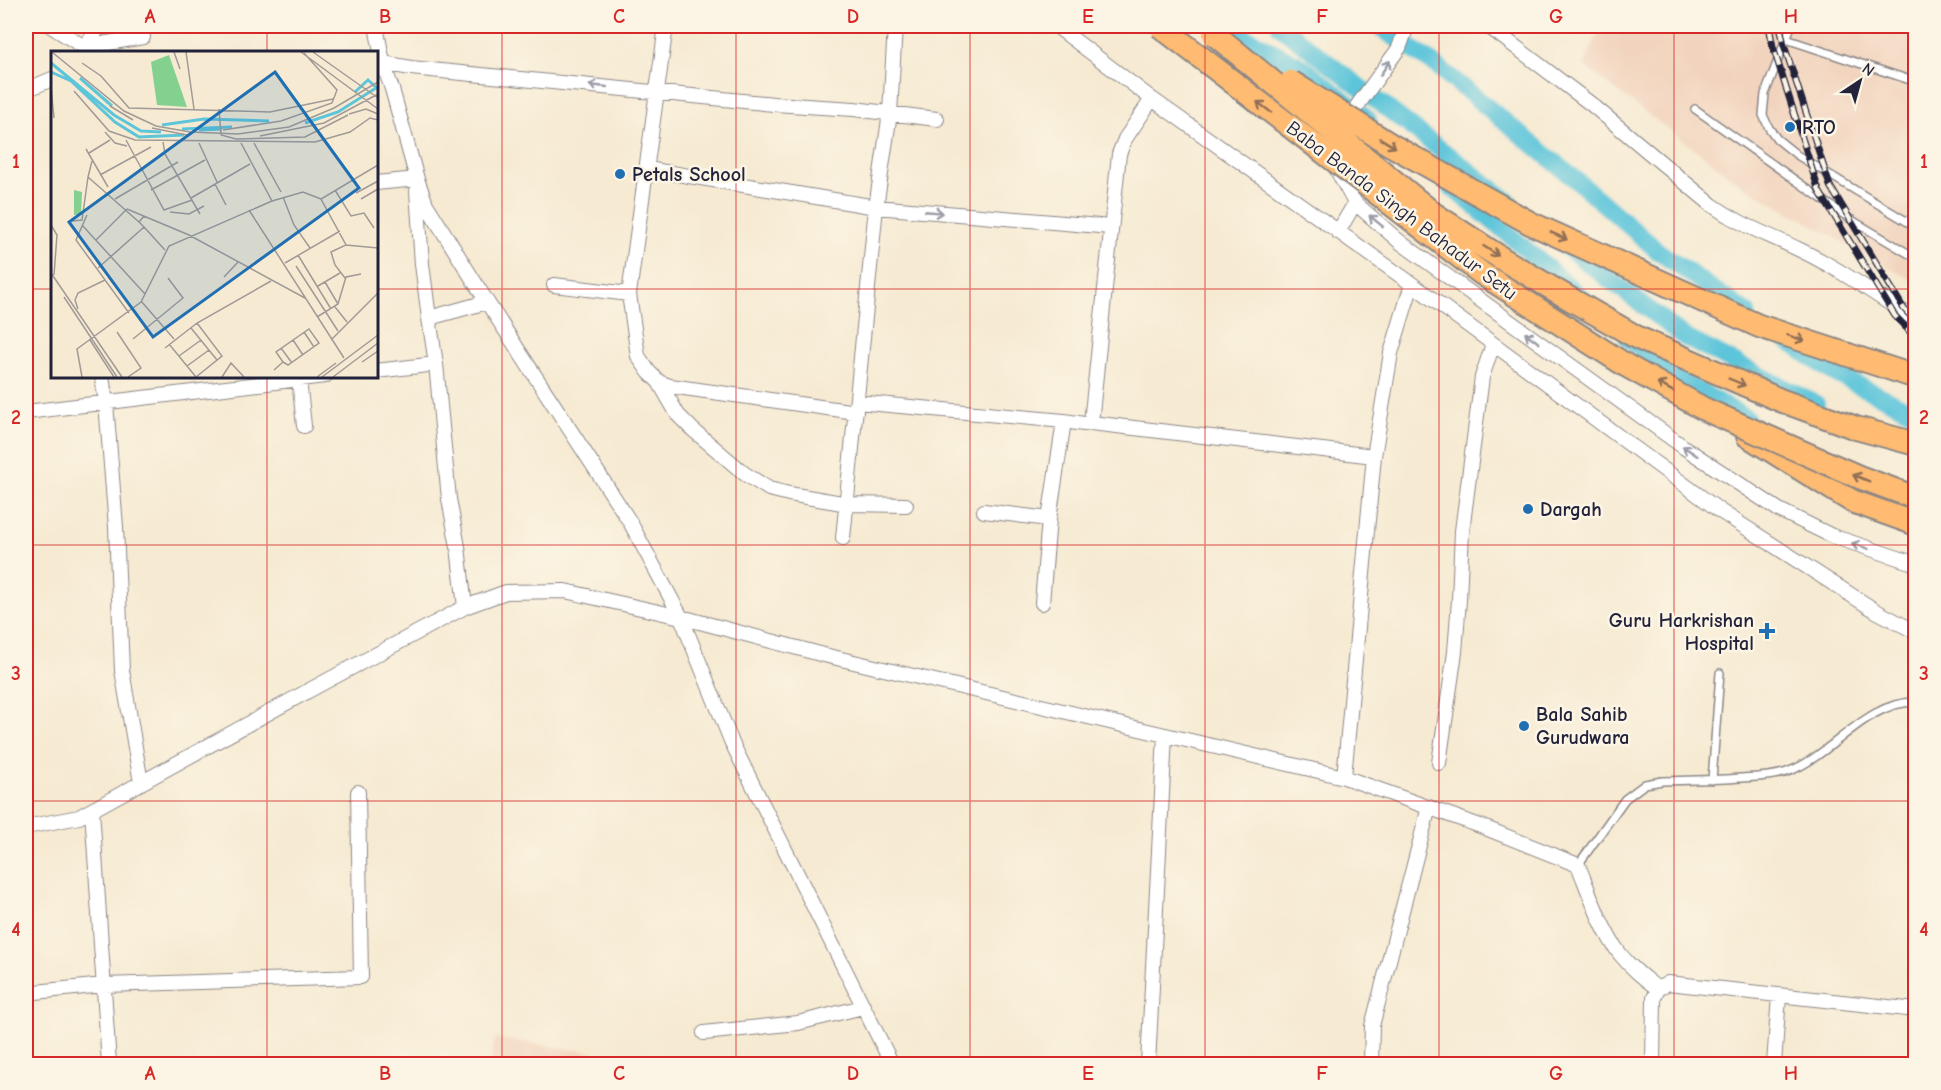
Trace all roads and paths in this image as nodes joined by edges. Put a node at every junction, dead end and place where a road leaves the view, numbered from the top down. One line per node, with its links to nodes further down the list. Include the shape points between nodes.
1 (51, 26): 14 (street)
2 (99, 26): 14 (street)
3 (376, 26): 15 (street)
4 (666, 26): 19 (street)
5 (895, 26): 22 (street)
6 (1056, 26): 20 (street)
7 (1160, 26): 49 (highway, Baba Banda Singh Bahadur Setu, one-way to 7, bridge, via 1627,366 1481,273)
8 (1407, 26): 27 (street, one-way to 8, bridge, via 1326,149 1399,48)
9 (1488, 26): 38 (street, via 1591,104 1712,206 1827,265)
10 (1791, 26): 13 (lane)
11 (1208, 30): 44 (highway, one-way to 44, bridge, via 1391,146 1530,223 1759,326); 54 (highway, Baba Banda Singh Bahadur Setu, one-way to 54, bridge, via 1436,215 1572,300 1638,338 1769,396 1856,428)
12 (143, 37): 14 (street)
13 (1786, 39): 17 (lane); 30 (lane, via 1765,94 1763,115 1769,128 1797,155)
14 (86, 50)
15 (383, 63): 19 (street, one-way to 15); 25 (street)
16 (51, 79): 18 (street)
17 (1916, 82)
18 (26, 90)
19 (656, 92): 22 (street); 24 (street)
20 (1152, 99): 29 (street, via 1119,154); 31 (street)
21 (1695, 109): 32 (lane, via 1851,219)
22 (890, 113): 23 (street); 28 (street)
23 (938, 119)
24 (647, 169): 28 (street); 35 (street)
25 (417, 179): 26 (street); 36 (street, via 441,231); 37 (street)
26 (378, 183)
27 (1355, 203): 31 (street); 63 (street, one-way to 27, via 1832,536 1779,510 1510,323 1400,242)
28 (876, 207): 29 (street, one-way to 29); 48 (street)
29 (1111, 227): 52 (street)
30 (1916, 227)
31 (1338, 232): 34 (street)
32 (1916, 258)
33 (554, 285): 35 (street)
34 (1412, 285): 39 (street); 55 (street, via 1391,353)
35 (629, 294): 46 (street, via 638,356)
36 (487, 302): 37 (street); 66 (street, via 630,522)
37 (429, 318): 40 (street)
38 (1916, 321)
39 (1493, 344): 67 (street, via 1720,511 1876,611); 71 (street, via 1482,377 1462,531 1455,652)
40 (436, 364): 41 (street); 65 (street, via 449,499)
41 (378, 371)
42 (102, 378): 47 (street)
43 (308, 378): 45 (street)
44 (1916, 378)
45 (299, 379): 47 (street); 53 (street)
46 (658, 382): 48 (street); 57 (street, via 678,415 755,482 789,495)
47 (106, 403): 50 (street); 74 (street, via 122,670)
48 (856, 407): 51 (street); 57 (street)
49 (1704, 409): 56 (highway, Baba Banda Singh Bahadur Setu, one-way to 49, bridge); 61 (highway, bridge, via 1852,501)
50 (26, 412)
51 (1064, 421): 52 (street); 60 (street)
52 (1091, 423): 55 (street)
53 (304, 426)
54 (1916, 444)
55 (1374, 456): 72 (street)
56 (1916, 498)
57 (848, 504): 58 (street); 62 (street)
58 (906, 505)
59 (984, 512): 60 (street)
60 (1049, 519): 64 (street)
61 (1916, 524)
62 (843, 538)
63 (1916, 564)
64 (1042, 603)
65 (465, 607): 66 (street, via 506,592 565,591); 74 (street)
66 (681, 617): 70 (street); 84 (street, via 732,743)
67 (1916, 632)
68 (1720, 673): 73 (lane)
69 (1916, 702): 73 (lane, via 1881,709 1788,772)
70 (1164, 735): 72 (street); 89 (street)
71 (1439, 763)
72 (1344, 777): 76 (street)
73 (1712, 780): 79 (lane, via 1645,784 1625,799)
74 (141, 783): 77 (street)
75 (358, 792): 80 (street, via 361,977)
76 (1429, 807): 79 (street); 90 (street, via 1372,1026)
77 (92, 810): 78 (street, via 80,817); 80 (street)
78 (26, 827)
79 (1578, 865): 81 (street, via 1619,952)
80 (104, 985): 82 (street); 87 (street)
81 (1658, 989): 83 (street, via 1668,983 1681,983); 91 (street, via 1654,998)
82 (26, 993)
83 (1779, 996): 85 (street); 92 (street)
84 (863, 1007): 86 (street, via 798,1023); 88 (street)
85 (1916, 1010)
86 (704, 1033)
87 (109, 1065)
88 (892, 1065)
89 (1148, 1065)
90 (1371, 1065)
91 (1653, 1065)
92 (1774, 1065)

